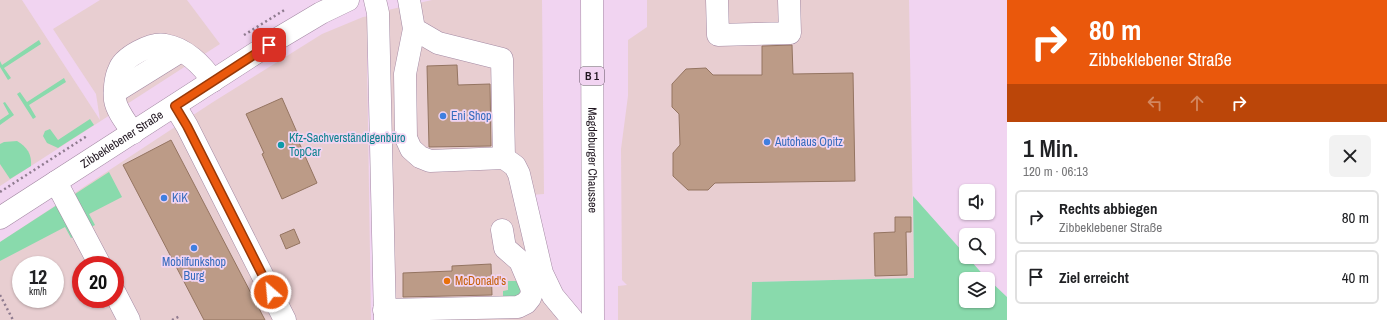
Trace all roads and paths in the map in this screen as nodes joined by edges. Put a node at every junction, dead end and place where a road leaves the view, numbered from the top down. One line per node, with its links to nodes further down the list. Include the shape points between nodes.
1 (348, 0): 8 (street, Zibbeklebener Straße, via 300,25)
2 (375, 0): 18 (street, via 378,13)
3 (409, 0): 7 (street)
4 (592, 0): 25 (street, Magdeburger Chaussee / B 1)
5 (717, 0): 6 (street, via 718,35 790,34)
6 (789, 0)
7 (414, 29): 11 (street, via 438,43 502,59); 11 (street, via 405,74 406,138 411,148 420,157 430,161)
8 (213, 81): 9 (street, Zibbeklebener Straße); 10 (street, via 206,70 181,51 165,45 151,45 126,60 119,69 115,102)
9 (175, 106): 10 (street, Zibbeklebener Straße); 23 (street)
10 (133, 133): 12 (street, Zibbeklebener Straße)
11 (504, 158): 24 (street, via 515,166 519,174 547,285)
12 (56, 182): 13 (street, Zibbeklebener Straße); 15 (street)
13 (0, 218)
14 (502, 230): 18 (street, via 505,248 520,261 531,287 532,293 526,303 518,307)
15 (95, 256)
16 (0, 295): 20 (path)
17 (123, 308): 21 (street)
18 (384, 315)
19 (180, 316): 22 (path)
20 (13, 320)
21 (129, 320)
22 (172, 320)
23 (285, 320)
24 (573, 320)
25 (593, 320)

